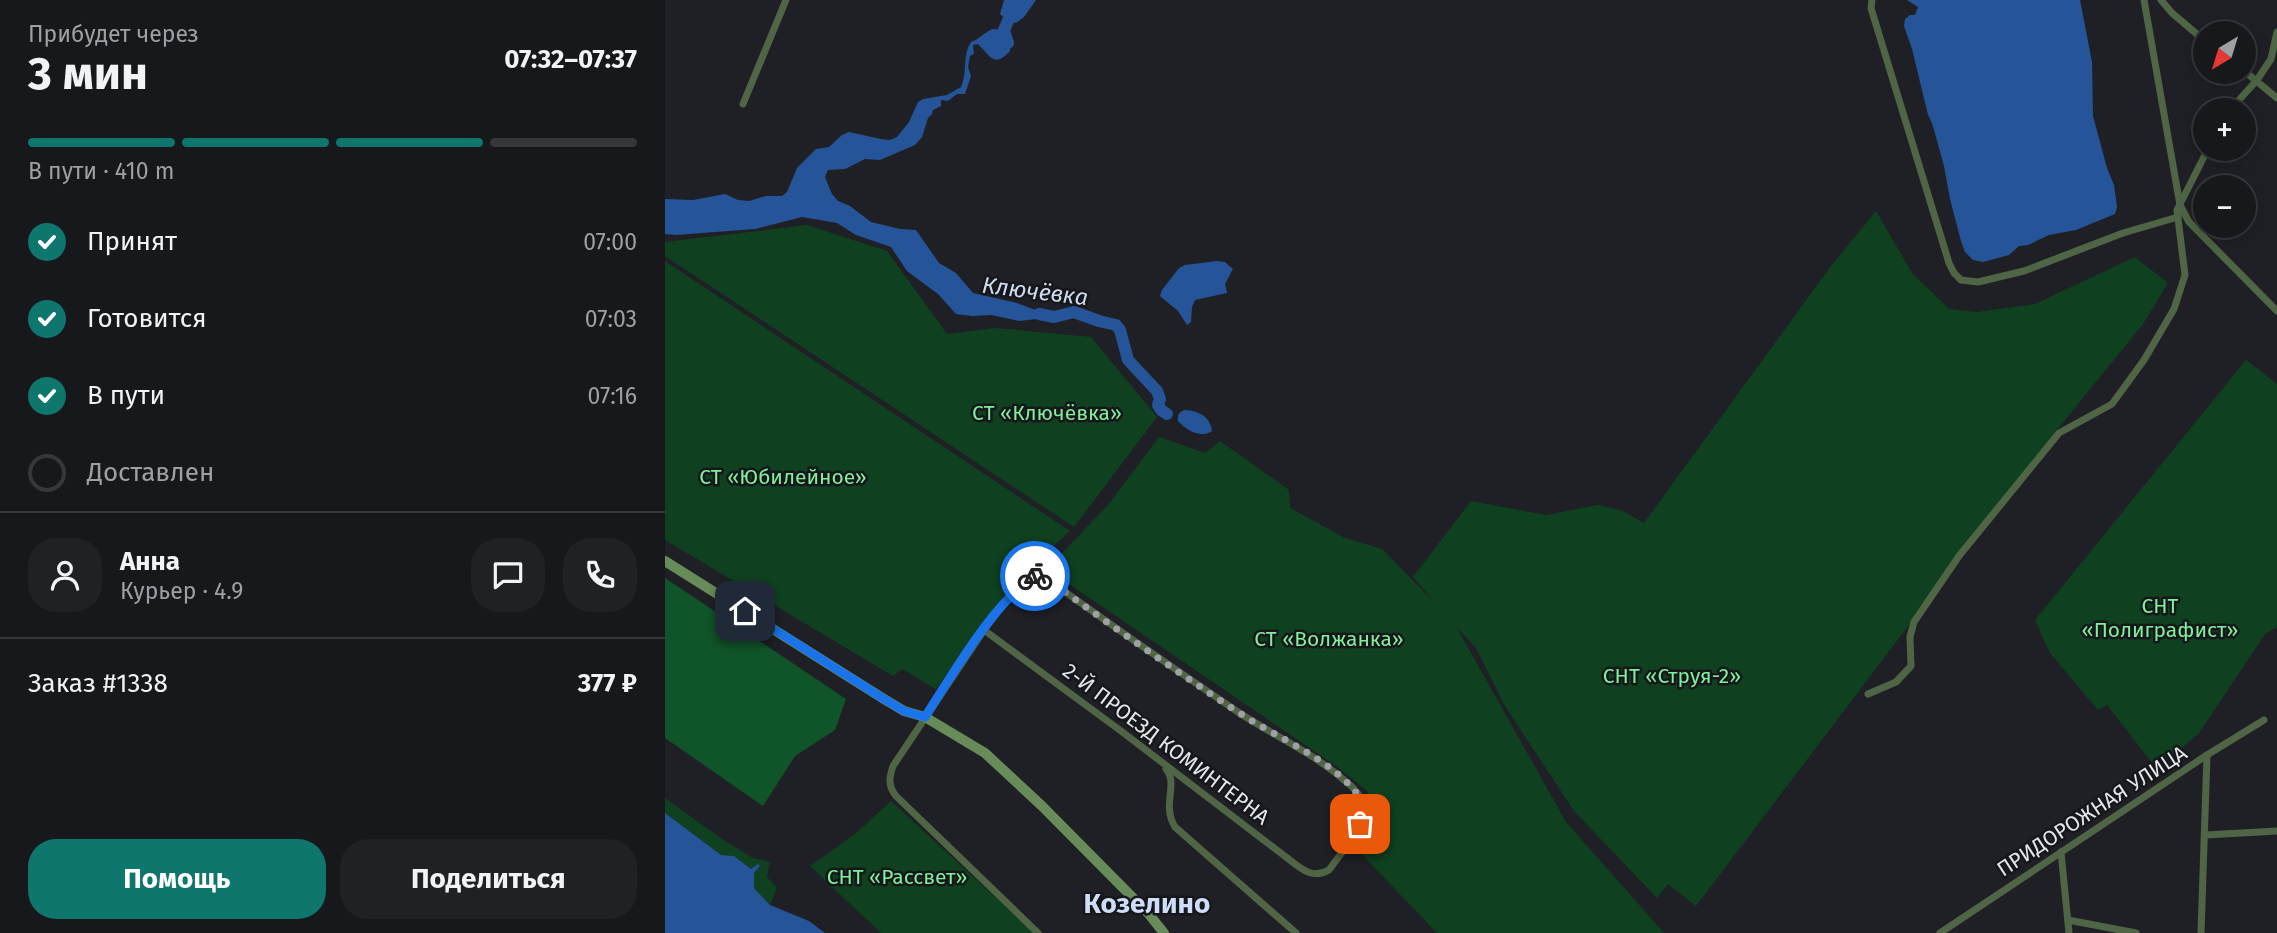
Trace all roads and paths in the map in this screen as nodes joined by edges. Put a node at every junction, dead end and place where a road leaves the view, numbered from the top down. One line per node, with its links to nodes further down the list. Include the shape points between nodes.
1 (786, 0): 10 (street)
2 (1872, 0): 13 (street, via 1949,262 1961,280 1978,282 2024,271)
3 (2144, 0): 12 (street)
4 (2161, 0): 5 (street)
5 (2193, 31)
6 (2277, 32): 7 (street, via 2271,59)
7 (2257, 80): 8 (street); 9 (street)
8 (2277, 97)
9 (2241, 98)
10 (743, 104)
11 (2202, 161): 12 (street)
12 (2179, 205): 13 (street); 14 (street, via 2189,222)
13 (2178, 216): 17 (street, via 2185,275 2174,309 2144,360 2112,404 2059,433 1959,556 1914,622 1911,666 1896,682)
14 (2277, 311)
15 (665, 561): 18 (street, via 884,699)
16 (984, 631): 18 (street); 21 (street, 2-Й ПРОЕЗД КОМИНТЕРНА); 21 (street, 2-Й ПРОЕЗД КОМИНТЕРНА, via 1012,593 1039,573 1252,721 1317,759 1356,791 1364,814 1329,870 1314,875)
17 (1868, 694)
18 (925, 717): 26 (street, via 893,766 890,789); 27 (street, via 985,753)
19 (2264, 720): 20 (street, ПРИДОРОЖНАЯ УЛИЦА)
20 (2207, 755): 23 (street); 24 (street, ПРИДОРОЖНАЯ УЛИЦА)
21 (1159, 761): 28 (street, via 1171,775 1168,806 1175,827)
22 (2277, 831): 23 (street)
23 (2206, 835): 32 (street)
24 (2061, 852): 25 (street); 29 (street, ПРИДОРОЖНАЯ УЛИЦА)
25 (2068, 920): 30 (street); 31 (street)
26 (1038, 933)
27 (1164, 933)
28 (1296, 933)
29 (1940, 933)
30 (2069, 933)
31 (2136, 933)
32 (2201, 933)

